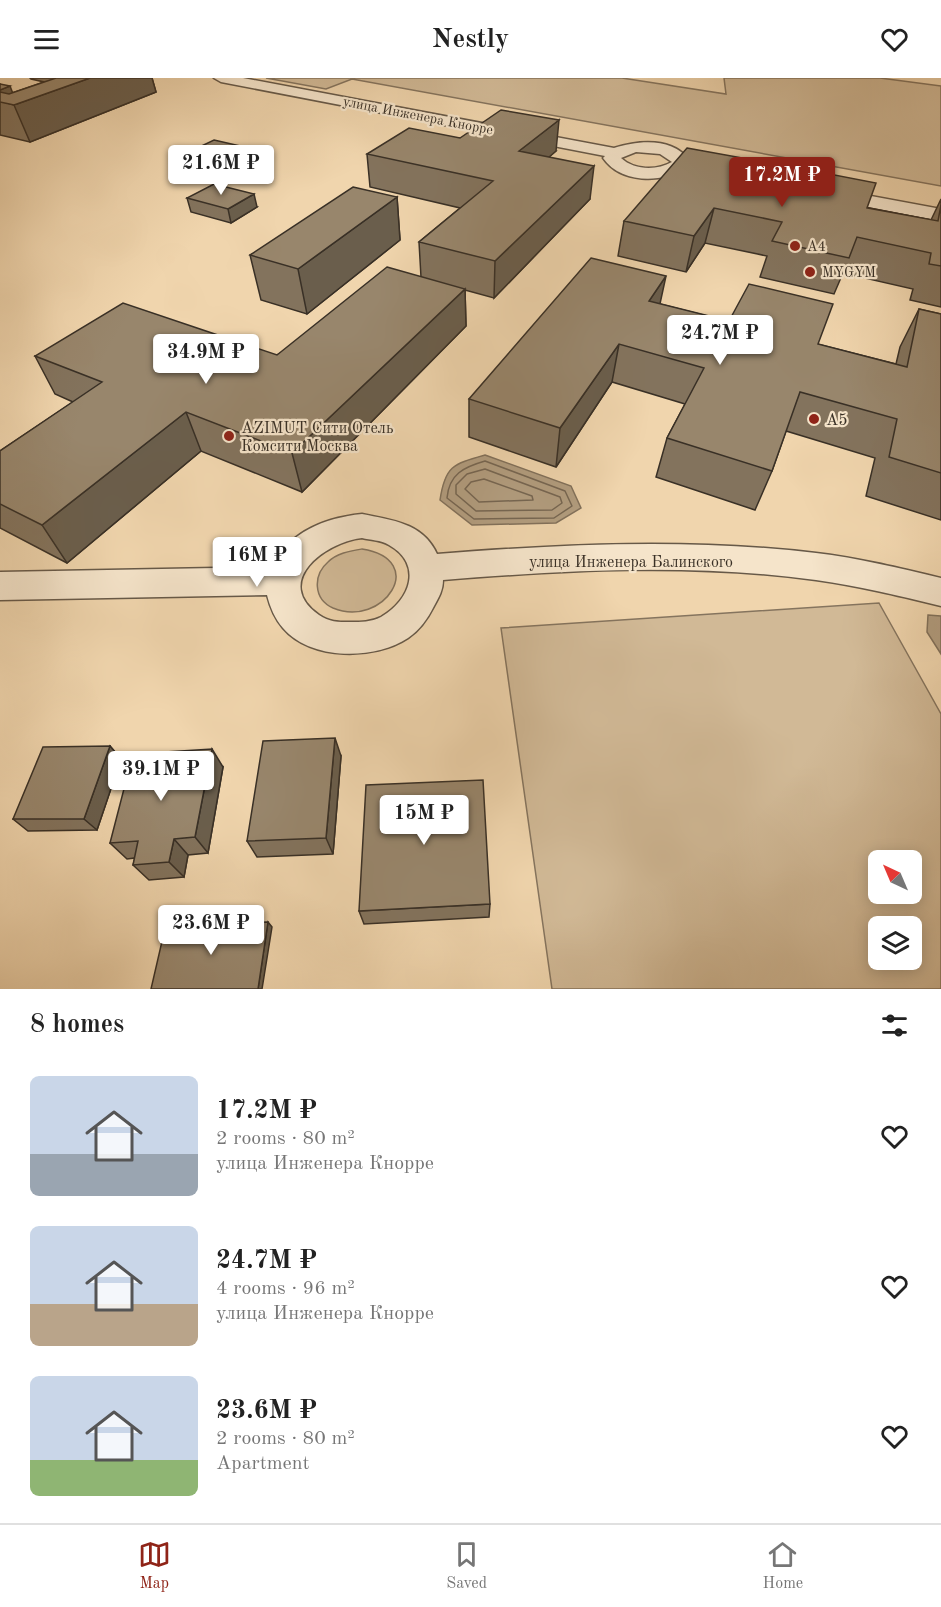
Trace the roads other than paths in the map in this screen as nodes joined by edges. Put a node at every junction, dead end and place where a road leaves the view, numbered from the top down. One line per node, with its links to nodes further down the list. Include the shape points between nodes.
1 (221, 78): 2 (street, улица Инженера Кнорре)
2 (615, 153): 3 (street, улица Инженера Кнорре, via 635,147 656,148 679,157); 3 (street, улица Инженера Кнорре, via 615,163 643,172 666,172)
3 (680, 165): 4 (street, улица Инженера Кнорре)
4 (941, 215)
5 (427, 568): 6 (street, via 412,543 395,532 350,527 307,546 293,562); 6 (street, via 427,587 418,607 389,630 357,639 324,636 303,626 285,600); 8 (street, улица Инженера Балинского, via 535,559 692,557 817,566)
6 (285, 581): 7 (street)
7 (0, 586)
8 (941, 592)

